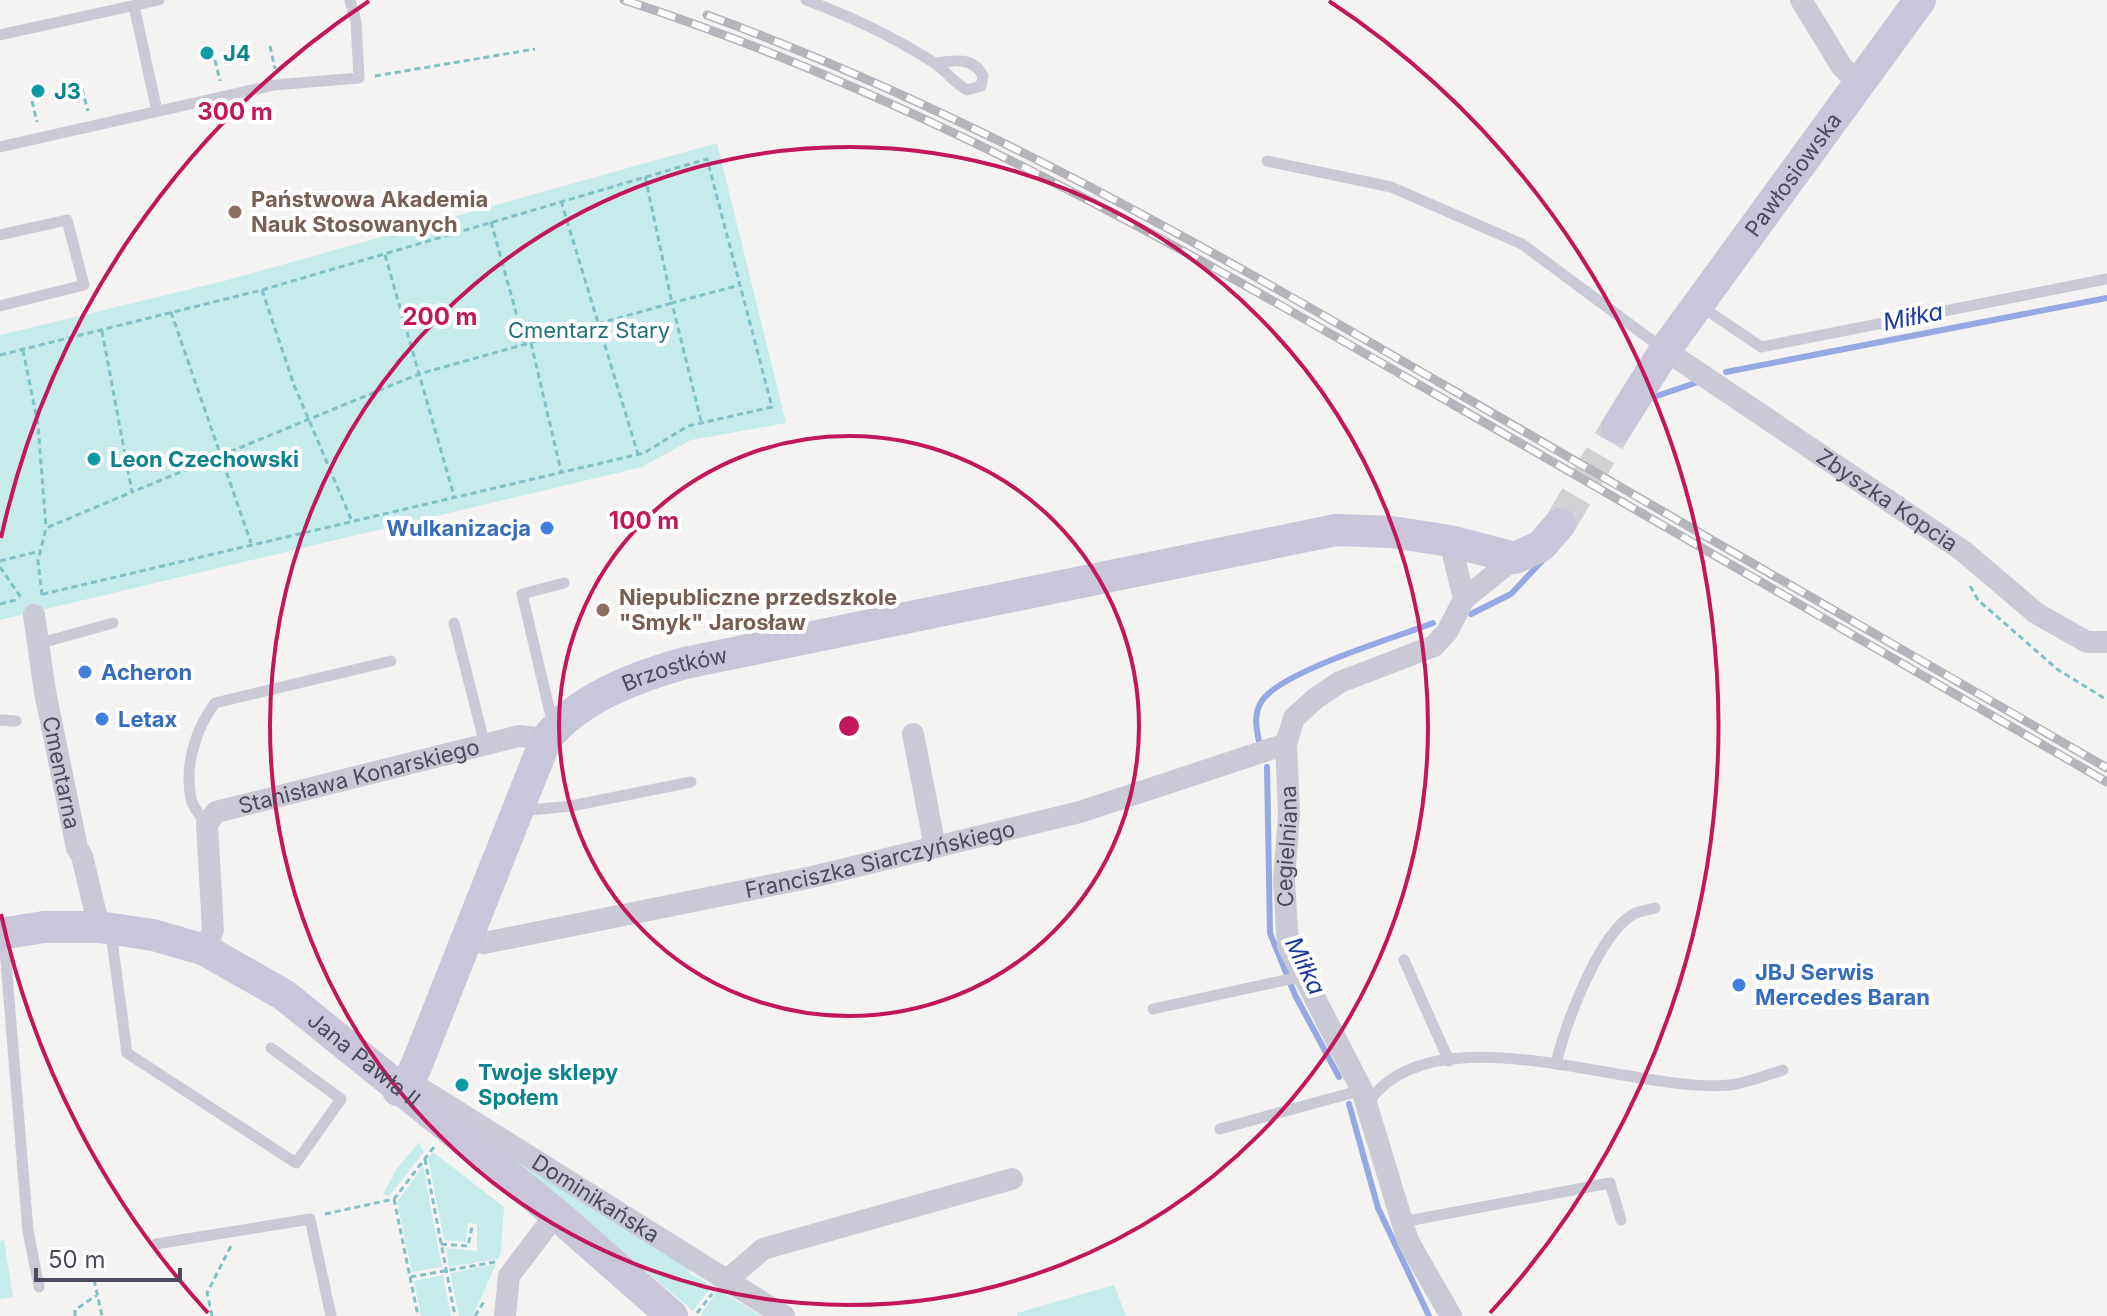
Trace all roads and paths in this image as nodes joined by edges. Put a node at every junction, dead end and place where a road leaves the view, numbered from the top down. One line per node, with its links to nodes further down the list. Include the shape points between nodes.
1 (159, 0): 6 (lane)
2 (350, 0): 12 (lane)
3 (806, 0): 11 (lane)
4 (1801, 0): 13 (street, via 1842,67)
5 (1920, 0): 13 (street, Pawłosiowska)
6 (134, 6): 7 (lane); 18 (lane)
7 (0, 35)
8 (270, 46): 14 (path)
9 (535, 49): 12 (path)
10 (215, 60): 16 (path)
11 (935, 63)
12 (359, 78): 14 (lane)
13 (1858, 82): 32 (street, Pawłosiowska)
14 (278, 85): 16 (lane)
15 (82, 89): 19 (path)
16 (224, 96): 18 (lane)
17 (32, 101): 20 (path)
18 (157, 111): 19 (lane)
19 (91, 126): 20 (lane)
20 (40, 138): 21 (lane)
21 (0, 147)
22 (1267, 161): 40 (lane, via 1391,187 1522,244)
23 (645, 176): 24 (path); 29 (path, via 707,159); 31 (path)
24 (560, 200): 25 (path); 35 (path)
25 (491, 222): 27 (path); 38 (path)
26 (0, 233): 33 (lane, via 67,220 84,285)
27 (385, 255): 30 (path); 42 (path)
28 (2107, 279): 32 (lane, via 1761,347)
29 (740, 285): 31 (path); 44 (path, via 772,407)
30 (262, 290): 34 (path); 43 (path)
31 (672, 303): 35 (path); 44 (path)
32 (1699, 305): 40 (street, Pawłosiowska)
33 (0, 306)
34 (171, 312): 36 (path); 47 (path)
35 (600, 324): 37 (path); 46 (path)
36 (102, 329): 39 (path); 49 (path)
37 (531, 343): 38 (path); 48 (path)
38 (525, 345): 42 (path)
39 (23, 350): 41 (path); 53 (path, via 38,425)
40 (1665, 350): 45 (street, Pawłosiowska); 57 (street, Zbyszka Kopcia)
41 (0, 355)
42 (419, 374): 43 (path); 50 (path)
43 (310, 420): 47 (path); 51 (path)
44 (702, 423): 46 (path)
45 (1617, 427)
46 (638, 454): 48 (path)
47 (221, 458): 49 (path); 55 (path)
48 (561, 471): 50 (path)
49 (132, 492): 53 (path)
50 (454, 496): 51 (path)
51 (351, 519): 55 (path)
52 (1560, 524): 58 (street, via 1541,546)
53 (46, 528): 56 (path)
54 (1450, 541): 58 (street, Brzostków); 62 (street); 72 (street, Brzostków, via 1336,530 685,663 619,686)
55 (251, 543): 63 (path)
56 (40, 551): 59 (path); 63 (path)
57 (1963, 551): 66 (street, Zbyszka Kopcia, via 2036,613 2087,642); 69 (path, via 1966,580 1978,600 2057,669)
58 (1515, 558): 62 (street, Cegielniana)
59 (0, 561)
60 (0, 567): 63 (path)
61 (564, 583): 72 (lane, via 522,594)
62 (1464, 599): 74 (street, Cegielniana, via 1434,646 1340,682 1294,718)
63 (33, 603): 67 (street, Cmentarna)
64 (113, 623): 67 (lane)
65 (454, 623): 75 (lane)
66 (2107, 642)
67 (41, 643): 81 (street, Cmentarna, via 45,692 77,848)
68 (391, 661): 78 (lane, via 215,703 193,746 191,770 191,800)
69 (2107, 700)
70 (0, 720): 71 (lane)
71 (16, 721)
72 (550, 734): 75 (street, Stanisława Konarskiego); 77 (street)
73 (913, 734): 79 (street)
74 (1286, 744): 79 (street, Franciszka Siarczyńskiego, via 1080,812); 86 (street, Cegielniana, via 1289,814 1284,880 1288,946)
75 (485, 745): 78 (street, Stanisława Konarskiego, via 216,812)
76 (691, 782): 77 (lane)
77 (517, 811): 83 (street)
78 (207, 824): 84 (street, via 213,930)
79 (935, 847): 83 (street, Franciszka Siarczyńskiego, via 484,943)
80 (1655, 908): 90 (lane, via 1631,915 1614,934 1565,1023)
81 (105, 928): 82 (street, Jana Pawła II, via 44,927); 84 (street, Jana Pawła II); 88 (lane, via 127,1053 296,1163 341,1099)
82 (2, 934): 112 (lane, via 28,1231)
83 (467, 940): 92 (street)
84 (205, 950): 92 (street, Jana Pawła II, via 284,995)
85 (1404, 960): 89 (lane)
86 (1300, 976): 87 (lane); 93 (street, Cegielniana)
87 (1153, 1009)
88 (271, 1048)
89 (1449, 1061): 90 (lane, via 1497,1058); 93 (lane, via 1394,1077)
90 (1556, 1064): 91 (lane, via 1730,1085)
91 (1783, 1070)
92 (404, 1086): 99 (street, Jana Pawła II); 111 (street, Dominikańska)
93 (1365, 1097): 94 (lane); 102 (street, Cegielniana)
94 (1220, 1129)
95 (436, 1145): 96 (path)
96 (425, 1159): 98 (path); 106 (path)
97 (1012, 1179): 111 (street, via 763,1249)
98 (394, 1199): 100 (path); 109 (path)
99 (556, 1214): 114 (street, Jana Pawła II); 121 (street, via 509,1276)
100 (310, 1219): 104 (lane); 118 (lane)
101 (1621, 1220): 102 (lane, via 1610,1183)
102 (1402, 1222): 123 (street, Cegielniana)
103 (472, 1227): 106 (path, via 468,1246)
104 (238, 1232): 105 (lane); 117 (path, via 207,1293)
105 (156, 1244)
106 (441, 1244): 108 (path)
107 (504, 1260): 108 (path)
108 (446, 1270): 109 (path); 120 (path)
109 (410, 1277): 119 (path)
110 (94, 1280): 113 (path)
111 (722, 1284): 114 (path); 122 (street, Dominikańska)
112 (39, 1287)
113 (97, 1295): 115 (path, via 75,1310); 116 (path)
114 (684, 1315)
115 (75, 1316)
116 (102, 1316)
117 (212, 1316)
118 (331, 1316)
119 (418, 1316)
120 (455, 1316)
121 (505, 1316)
122 (784, 1316)
123 (1451, 1316)

